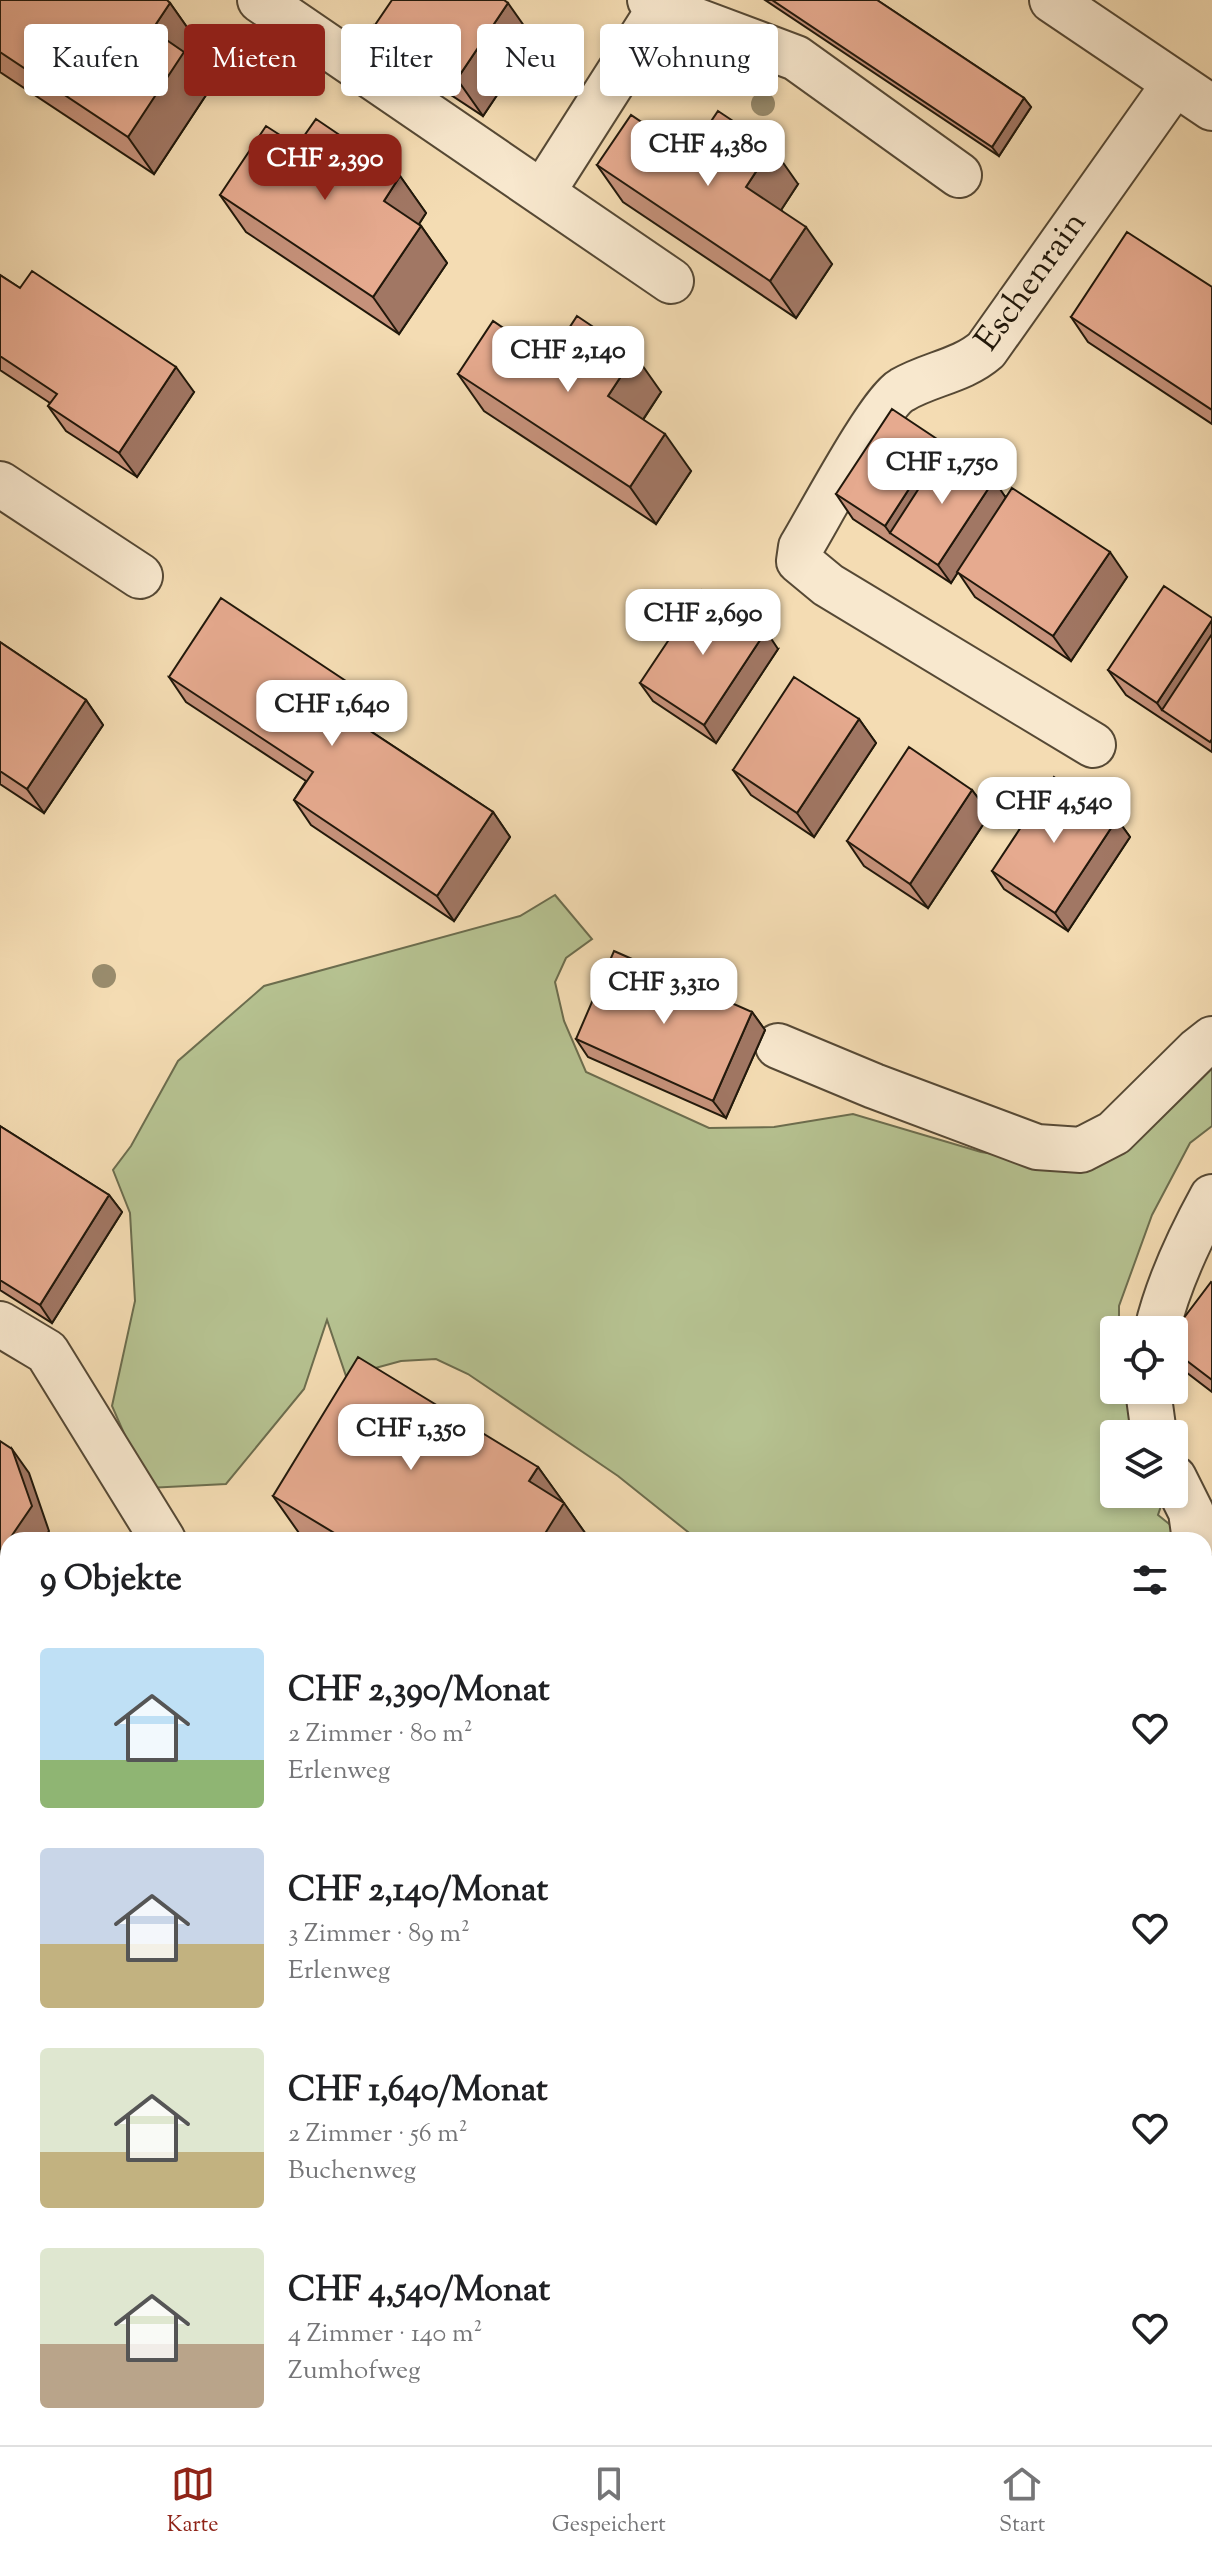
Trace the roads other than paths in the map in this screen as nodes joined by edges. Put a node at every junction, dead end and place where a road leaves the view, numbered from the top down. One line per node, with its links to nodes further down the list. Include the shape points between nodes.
1 (260, 0): 7 (street)
2 (1052, 0): 4 (street)
3 (658, 2): 6 (street, via 796,58); 7 (street)
4 (1175, 83): 5 (street); 11 (street, Eschenrain, via 986,350 899,391 808,534 799,561 828,585)
5 (1212, 108)
6 (959, 175)
7 (542, 193): 8 (street)
8 (671, 281)
9 (0, 484): 10 (street)
10 (140, 576)
11 (1093, 745)
12 (1212, 1039): 13 (street, via 1114,1133 1081,1150 1037,1147)
13 (778, 1046)
14 (1212, 1197): 15 (street, via 1189,1237)
15 (1160, 1316)
16 (0, 1324): 18 (street, via 47,1352)
17 (1188, 1506): 19 (street)
18 (158, 1532)
19 (1194, 1532)

